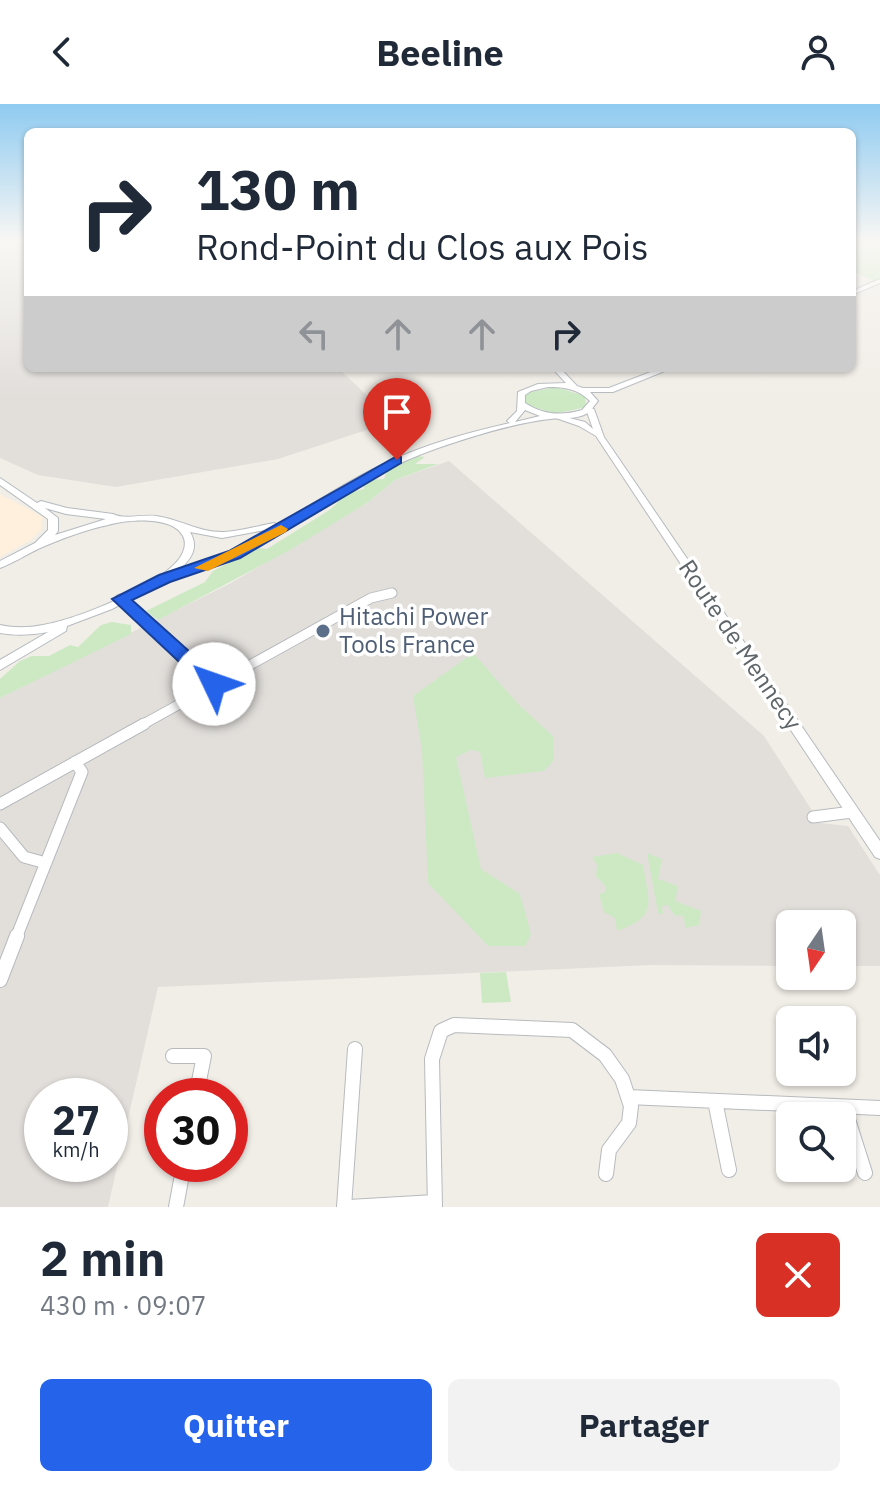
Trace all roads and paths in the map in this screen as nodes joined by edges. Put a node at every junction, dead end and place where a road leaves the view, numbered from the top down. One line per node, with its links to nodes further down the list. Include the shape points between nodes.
1 (555, 372): 4 (main road)
2 (559, 372): 6 (main road)
3 (658, 372): 5 (main road)
4 (541, 385): 6 (main road); 7 (main road, via 521,394)
5 (625, 385): 6 (main road); 8 (main road)
6 (578, 388): 8 (main road, via 593,398)
7 (521, 404): 9 (main road); 10 (main road, via 517,417)
8 (591, 408): 9 (main road); 11 (street, Route de Mennecy)
9 (552, 416): 10 (main road); 11 (street, Route de Mennecy, via 582,424)
10 (508, 423): 14 (main road, via 436,444 365,476)
11 (600, 437): 28 (street, Route de Mennecy)
12 (0, 481): 13 (main road)
13 (32, 501): 15 (main road, via 79,514); 17 (main road, via 54,522 53,531)
14 (300, 516): 16 (main road, via 234,535); 19 (main road, via 222,560)
15 (133, 517): 16 (main road); 17 (main road, via 96,525)
16 (180, 527): 19 (main road, via 190,550)
17 (34, 550): 18 (main road)
18 (0, 565)
19 (165, 578): 21 (main road)
20 (392, 593): 25 (street, via 371,598)
21 (120, 599): 22 (main road); 25 (street)
22 (71, 621): 23 (main road, via 34,630); 24 (main road)
23 (0, 629)
24 (0, 666)
25 (214, 684): 26 (street)
26 (75, 762): 27 (street); 32 (street, via 82,772)
27 (0, 804)
28 (852, 812): 29 (street); 31 (street, Route de Mennecy)
29 (813, 817)
30 (0, 828): 32 (street, via 19,857)
31 (880, 853)
32 (46, 863): 33 (street)
33 (0, 980)
34 (355, 1049): 49 (street)
35 (173, 1056): 36 (street, via 204,1056)
36 (200, 1078)
37 (628, 1097): 38 (street); 45 (street, via 630,1120 608,1152); 47 (street, via 616,1068 572,1030 478,1024 441,1031 432,1059)
38 (715, 1101): 39 (street); 43 (street)
39 (776, 1104)
40 (856, 1107): 41 (street)
41 (880, 1108)
42 (856, 1145): 44 (street)
43 (729, 1170)
44 (865, 1173)
45 (606, 1174)
46 (181, 1182): 48 (street)
47 (435, 1204): 49 (street)
48 (176, 1207)
49 (346, 1207)

